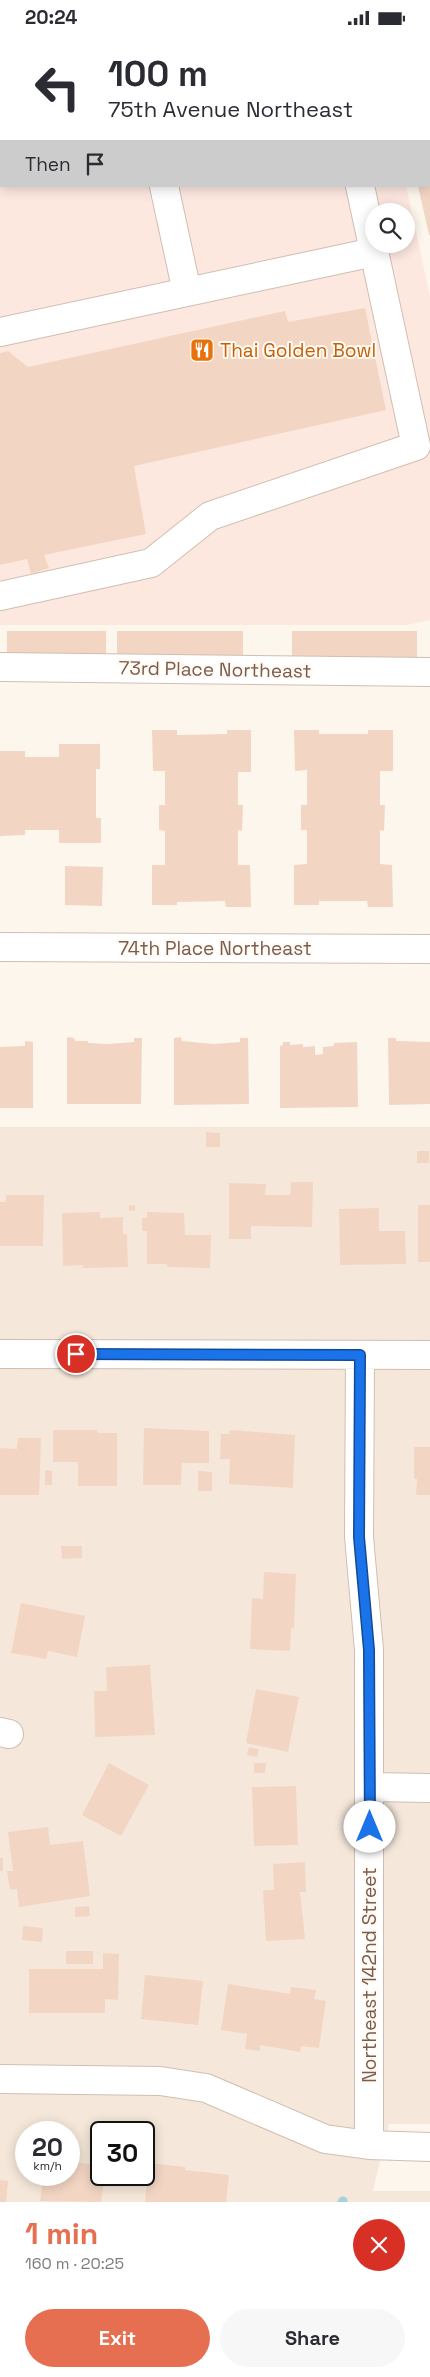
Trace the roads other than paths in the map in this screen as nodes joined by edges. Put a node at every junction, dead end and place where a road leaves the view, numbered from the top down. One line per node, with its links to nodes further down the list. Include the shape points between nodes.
1 (167, 187): 6 (street)
2 (360, 187): 3 (street)
3 (365, 210)
4 (369, 253): 6 (street)
5 (374, 253): 8 (street, via 416,446 210,516 151,563)
6 (187, 292): 7 (street)
7 (0, 332)
8 (0, 596)
9 (0, 667): 10 (street, 73rd Place Northeast)
10 (430, 672)
11 (0, 947): 12 (street, 74th Place Northeast)
12 (430, 949)
13 (0, 1353): 14 (street)
14 (360, 1355): 15 (street); 16 (street, Northeast 142nd Street, via 359,1537 369,1650)
15 (430, 1355)
16 (370, 1787): 17 (street); 19 (street, Northeast 142nd Street)
17 (430, 1788)
18 (0, 2079): 19 (street, via 160,2081 206,2088 325,2139)
19 (369, 2145): 20 (street)
20 (430, 2147)

